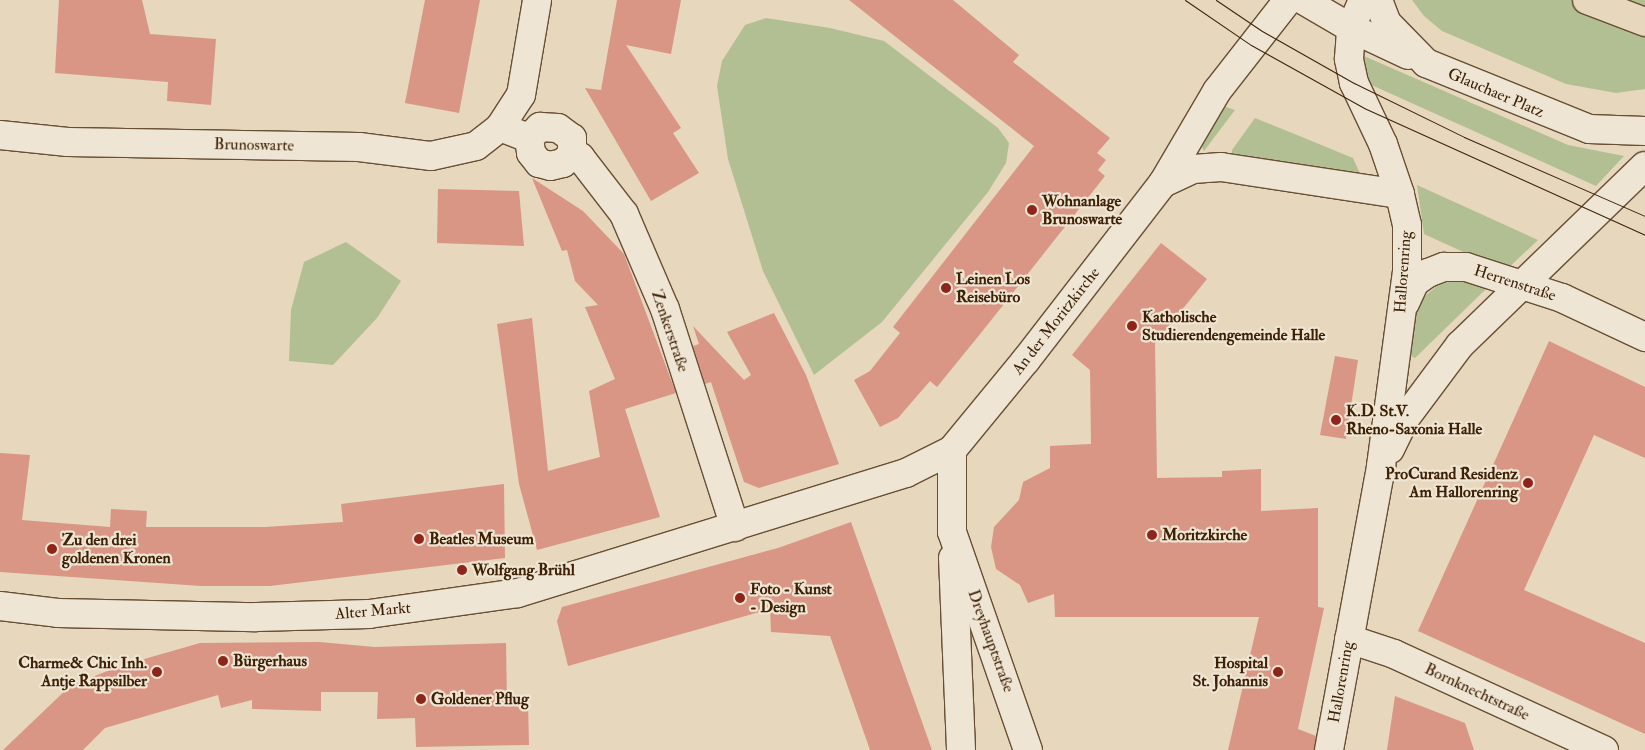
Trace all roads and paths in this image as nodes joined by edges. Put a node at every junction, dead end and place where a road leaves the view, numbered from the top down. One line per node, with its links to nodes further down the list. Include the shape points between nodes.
1 (537, 0): 10 (street, via 521,95)
2 (1288, 0): 14 (street, An der Moritzkirche, via 1217,91)
3 (1303, 0): 8 (street)
4 (1363, 0): 8 (street)
5 (1378, 0): 9 (street, Glauchaer Platz, via 1387,23)
6 (1587, 0): 7 (main road)
7 (1645, 22)
8 (1351, 28): 9 (street); 15 (street, Hallorenring, via 1349,59 1354,83 1383,144)
9 (1426, 63): 11 (street, Glauchaer Platz, via 1589,130)
10 (500, 127): 12 (street, Brunoswarte, via 476,146 431,156 359,147 68,142); 21 (street, Zenkerstraße, via 530,138 540,128 558,128 572,138 572,154 580,156 624,214 665,309)
11 (1645, 131)
12 (0, 134)
13 (1645, 166): 16 (street, Hallorenring)
14 (1163, 183): 15 (street, via 1193,169 1221,167); 19 (street, An der Moritzkirche)
15 (1400, 194): 17 (street, Hallorenring, via 1407,225 1407,270)
16 (1523, 283): 17 (street, Herrenstraße, via 1466,266 1444,267 1415,282); 18 (street, Herrenstraße); 20 (street, Hallorenring, via 1460,345 1429,384 1404,420)
17 (1401, 314): 20 (street, Hallorenring)
18 (1645, 337)
19 (952, 450): 21 (street, An der Moritzkirche, via 906,472); 22 (street, Dreyhauptstraße)
20 (1381, 466): 24 (street, Hallorenring)
21 (735, 527): 23 (street, Alter Markt, via 518,593 369,614 143,615)
22 (952, 532): 25 (street, Dreyhauptstraße); 26 (street, Dreyhauptstraße)
23 (0, 606)
24 (1349, 639): 27 (street, Hallorenring); 28 (street, Bornknechtstraße, via 1394,654)
25 (1026, 742)
26 (960, 750)
27 (1328, 750)
28 (1604, 750)

